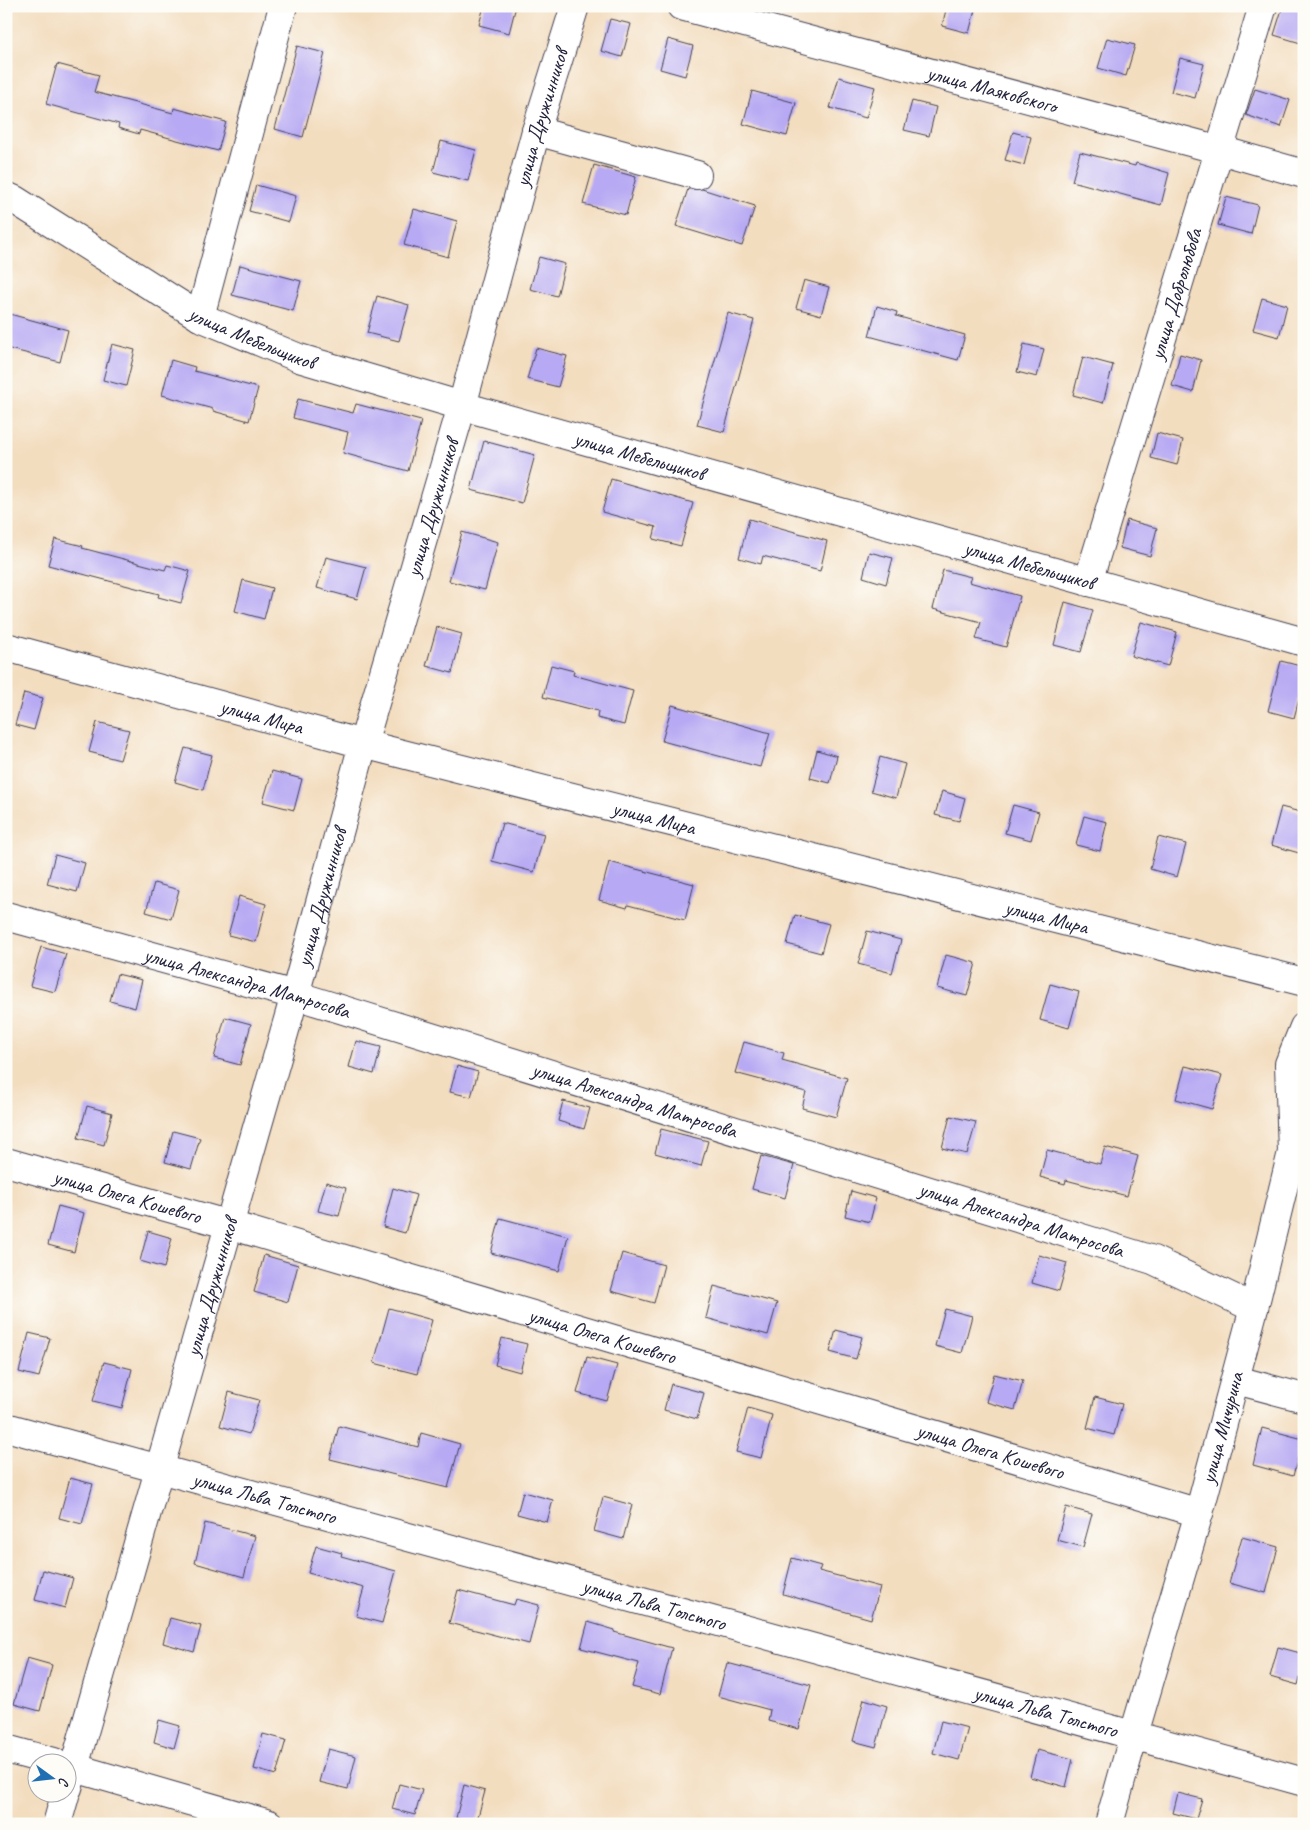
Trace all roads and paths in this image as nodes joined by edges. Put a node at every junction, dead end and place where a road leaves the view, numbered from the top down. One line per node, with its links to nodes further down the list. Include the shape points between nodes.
1 (283, 6): 10 (street)
2 (575, 6): 5 (street, улица Дружинников)
3 (680, 6): 6 (street, улица Маяковского)
4 (1263, 6): 6 (street, улица Добролюбова)
5 (536, 131): 8 (street); 11 (street, улица Дружинников)
6 (1220, 150): 7 (street, улица Маяковского); 12 (street, улица Добролюбова)
7 (1304, 174)
8 (697, 175)
9 (6, 196): 10 (street, улица Мебельщиков)
10 (200, 317): 11 (street, улица Мебельщиков, via 299,358)
11 (462, 406): 12 (street, улица Мебельщиков); 15 (street, улица Дружинников)
12 (1088, 582): 13 (street, улица Мебельщиков)
13 (1304, 642)
14 (6, 647): 15 (street, улица Мира)
15 (363, 744): 17 (street, улица Мира); 18 (street, улица Дружинников)
16 (6, 916): 18 (street, улица Александра Матросова)
17 (1304, 982)
18 (295, 995): 21 (street, улица Дружинников); 22 (street, улица Александра Матросова, via 1153,1260)
19 (1304, 1027): 22 (street, улица Мичурина, via 1290,1064 1292,1152)
20 (6, 1162): 21 (street, улица Олега Кошевого)
21 (230, 1225): 26 (street, улица Дружинников); 27 (street, улица Олега Кошевого)
22 (1254, 1308): 23 (street, улица Мичурина)
23 (1236, 1380): 24 (street); 27 (street, улица Мичурина)
24 (1304, 1398)
25 (6, 1427): 26 (street, улица Льва Толстого)
26 (159, 1468): 28 (street, улица Льва Толстого); 30 (street, улица Дружинников)
27 (1198, 1513): 28 (street, улица Мичурина)
28 (1134, 1734): 33 (street, улица Льва Толстого); 37 (street, улица Мичурина)
29 (6, 1749): 31 (street)
30 (73, 1752)
31 (28, 1759)
32 (78, 1778): 36 (street)
33 (1304, 1782)
34 (62, 1802): 35 (street, улица Дружинников)
35 (58, 1824)
36 (269, 1824)
37 (1109, 1824)

